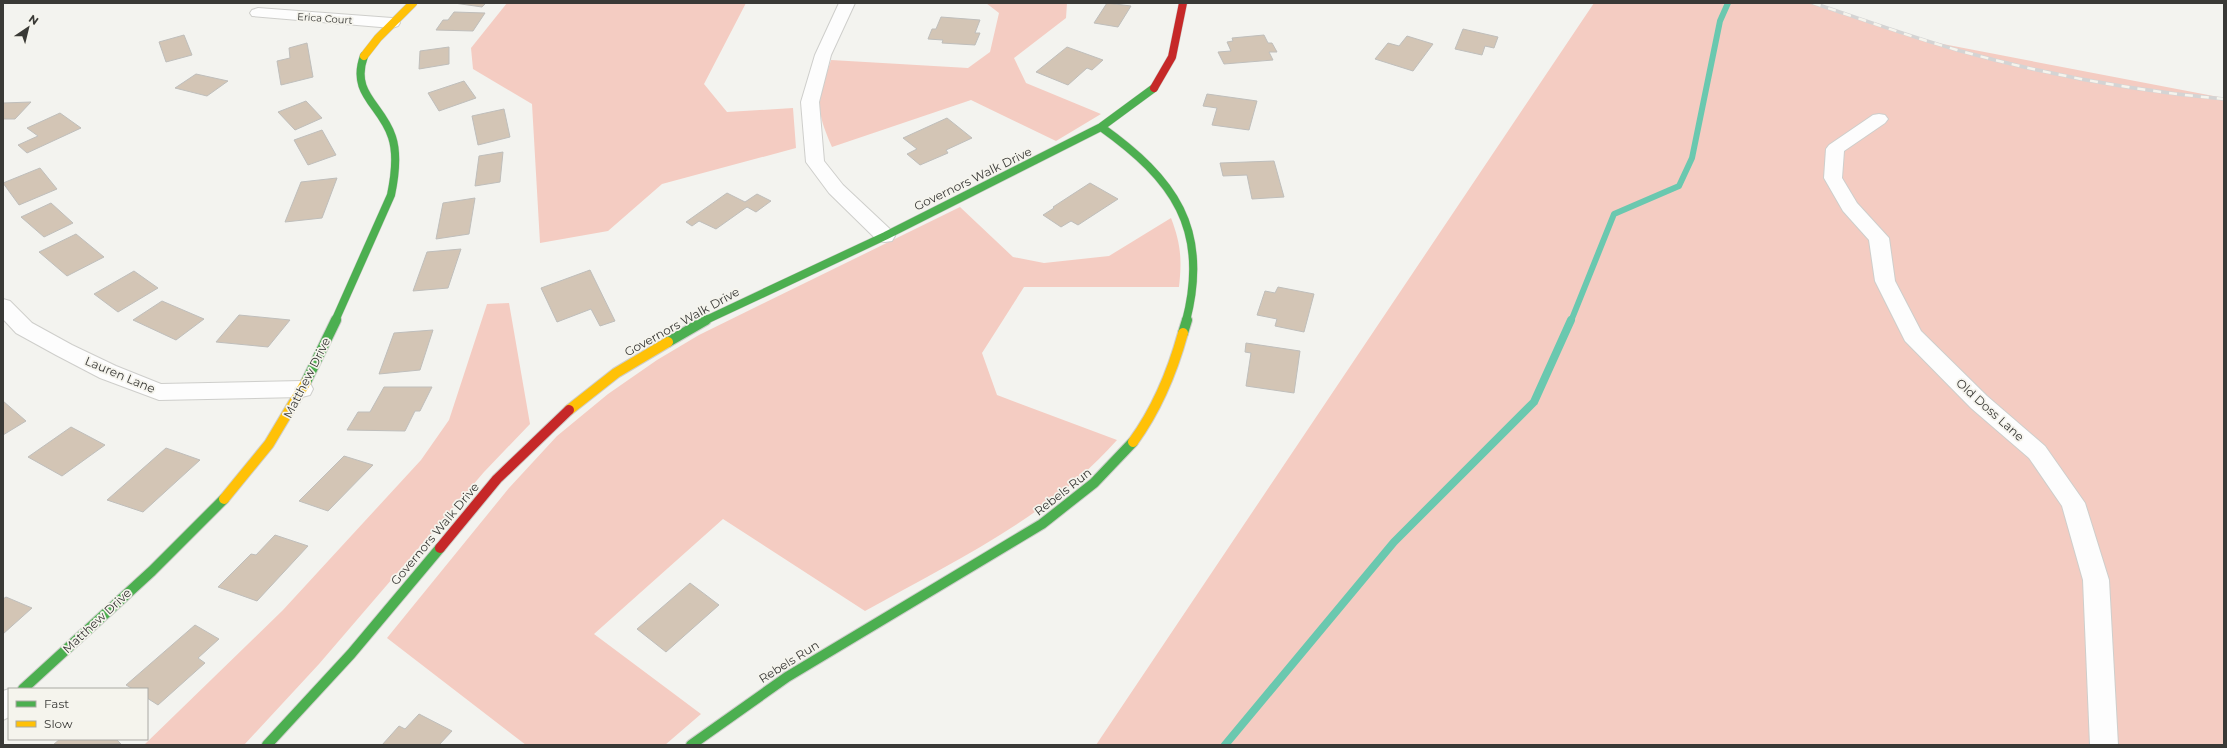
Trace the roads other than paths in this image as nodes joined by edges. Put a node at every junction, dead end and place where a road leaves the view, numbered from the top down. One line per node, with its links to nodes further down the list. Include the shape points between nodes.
1 (413, 3): 5 (street, Matthew Drive)
2 (847, 3): 8 (street, via 823,55 810,102 815,162 836,189)
3 (1183, 3): 7 (street, Governors Walk Drive, via 1172,57 1151,92)
4 (258, 13): 5 (street, Erica Court)
5 (392, 23): 10 (street, Matthew Drive, via 362,59 360,73 366,99 382,116 394,145 395,177 391,195 324,346)
6 (1879, 119): 14 (street, Old Doss Lane, via 1835,149 1833,178 1850,207 1879,238 1885,281 1913,336 1979,402 2037,452 2073,503 2096,580)
7 (1102, 127): 8 (street, Governors Walk Drive); 13 (street, Rebels Run, via 1140,154 1161,176 1183,211 1193,245 1194,274 1176,362 1166,388 1139,435 1115,464 1079,497 1042,524 787,676)
8 (885, 236): 12 (street, Governors Walk Drive, via 716,314 616,373 570,409 497,479 351,654)
9 (3, 306): 10 (street, Lauren Lane, via 24,328 108,372 159,392)
10 (302, 389): 11 (street, Matthew Drive, via 287,418 246,476 152,571)
11 (24, 688)
12 (267, 745)
13 (691, 745)
14 (2104, 745)

